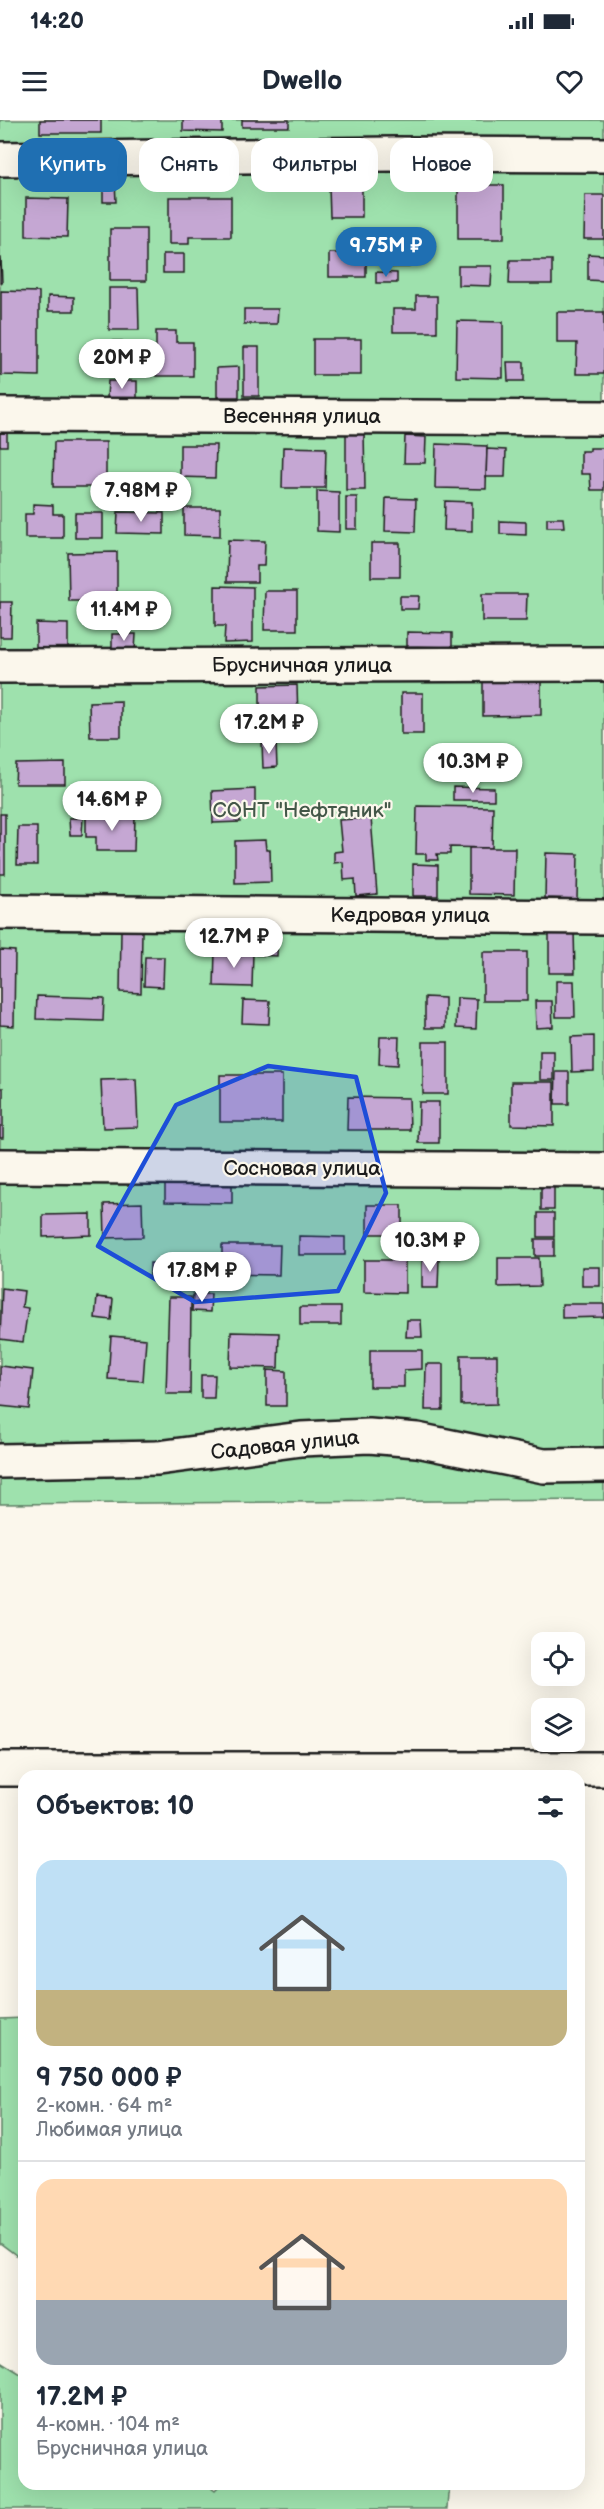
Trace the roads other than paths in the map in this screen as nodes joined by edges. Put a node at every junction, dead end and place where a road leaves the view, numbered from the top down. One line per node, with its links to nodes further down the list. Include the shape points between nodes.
1 (604, 155): 2 (street)
2 (0, 159)
3 (0, 415): 4 (street, Весенняя улица)
4 (604, 418)
5 (604, 664): 6 (street, Брусничная улица)
6 (0, 666)
7 (0, 912): 8 (street, Кедровая улица)
8 (604, 917)
9 (0, 1166): 10 (street, Сосновая улица)
10 (604, 1170)
11 (0, 1461): 12 (street, Садовая улица, via 158,1458 301,1439 369,1436 417,1440 544,1466)
12 (604, 1465)
13 (0, 1769): 14 (street)
14 (604, 1769)

